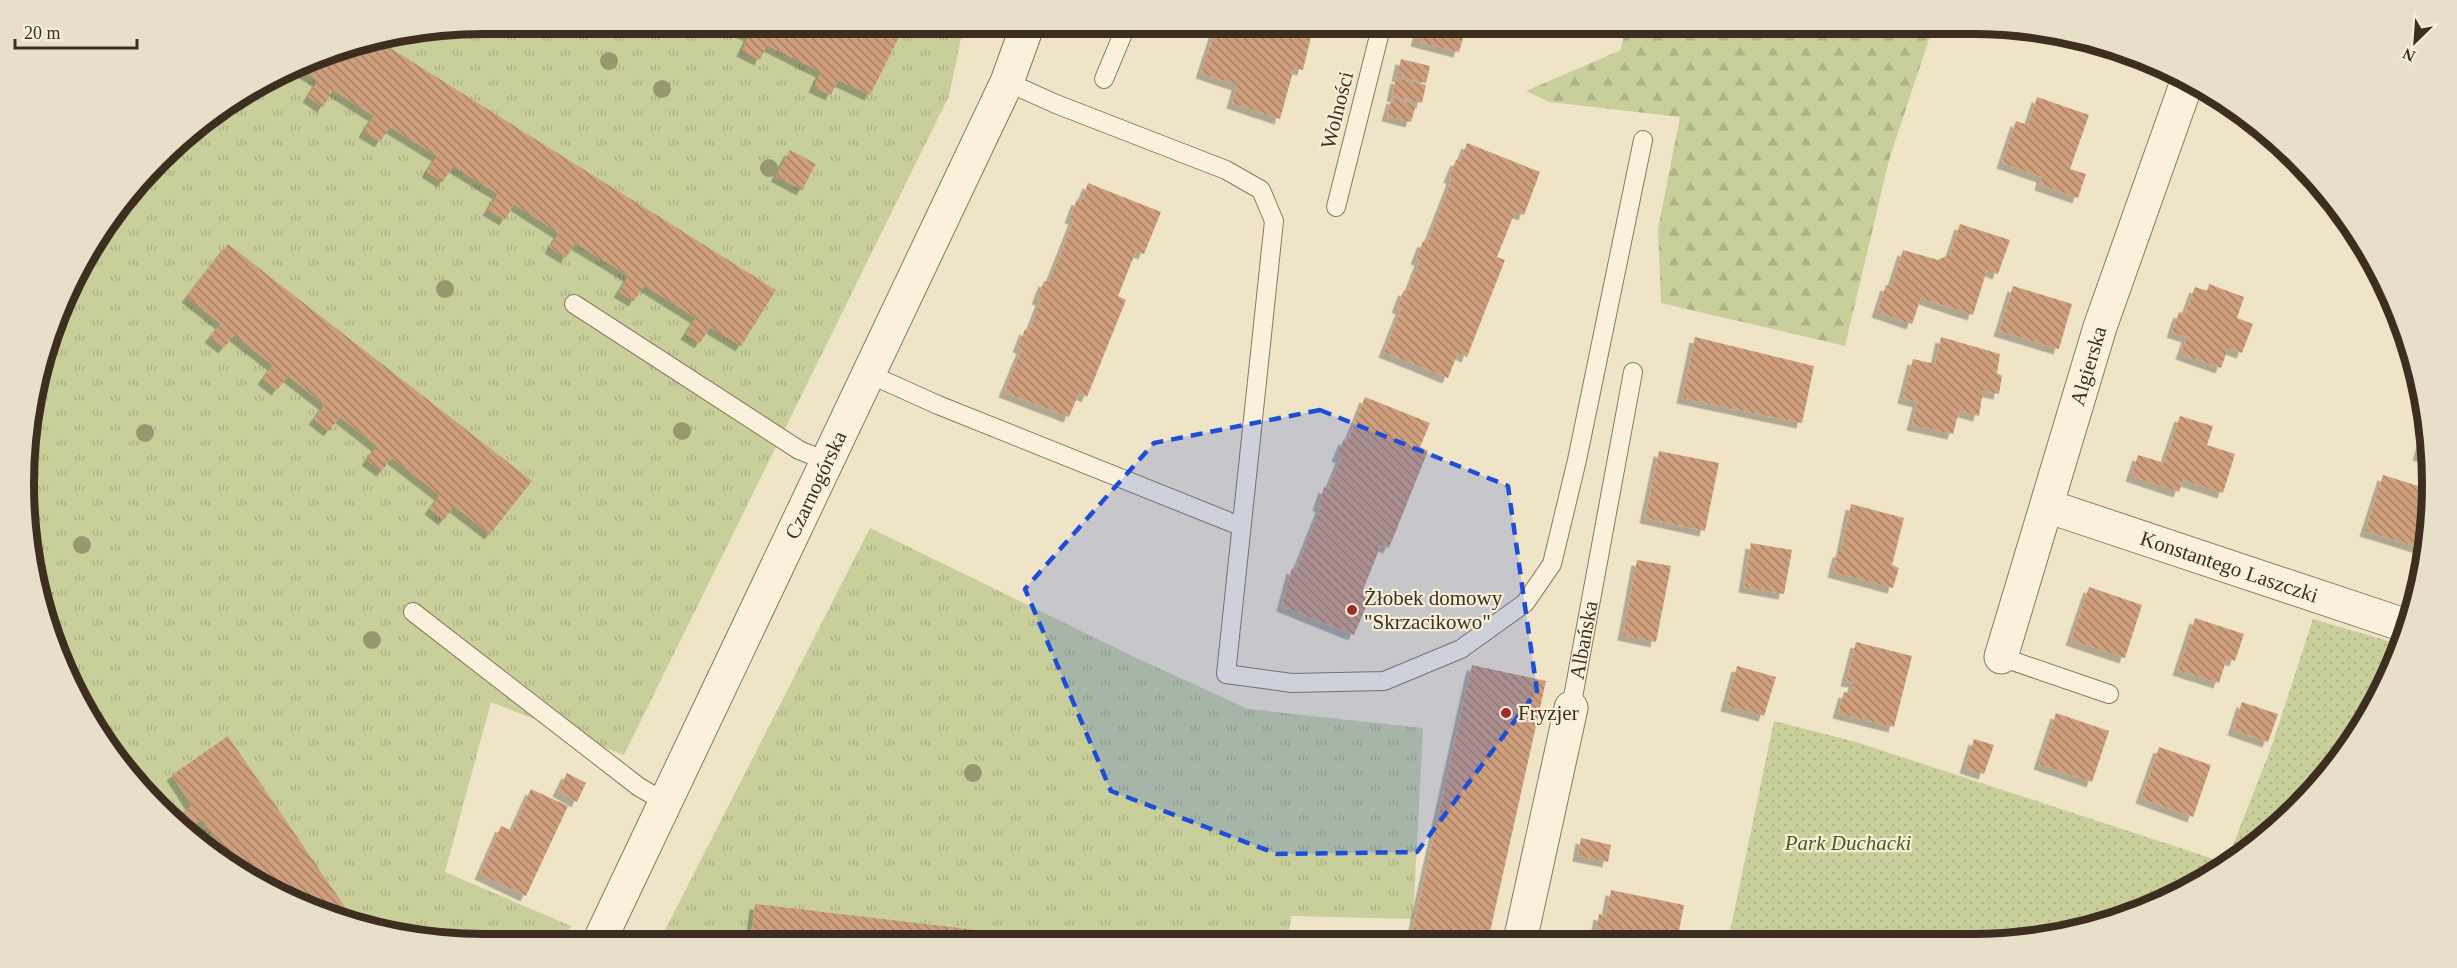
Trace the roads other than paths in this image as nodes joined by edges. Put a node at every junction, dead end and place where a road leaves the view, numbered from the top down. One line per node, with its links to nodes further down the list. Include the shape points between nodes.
1 (1024, 34): 5 (street, Czarnogórska)
2 (1123, 34): 4 (lane)
3 (1379, 34): 8 (lane, Wolności)
4 (1104, 79)
5 (1007, 82): 11 (street, Czarnogórska); 14 (lane, via 1226,170 1261,190 1274,221)
6 (2185, 88): 13 (street, Algierska, via 2100,327)
7 (1643, 140): 14 (lane, via 1552,564 1526,603 1461,649 1384,681 1292,683 1226,675)
8 (1336, 207)
9 (573, 304): 12 (lane, via 799,450)
10 (1633, 372): 19 (lane, Albańska)
11 (867, 373): 12 (street, Czarnogórska); 14 (lane)
12 (826, 461): 20 (street, Czarnogórska)
13 (2048, 506): 16 (street, Konstantego Laszczki); 17 (street, Algierska)
14 (1240, 526)
15 (413, 612): 20 (lane, via 639,787)
16 (2400, 624)
17 (2001, 657): 18 (lane)
18 (2109, 694)
19 (1571, 708): 22 (street, Albańska)
20 (665, 802): 21 (street, Czarnogórska)
21 (603, 934)
22 (1522, 934)

